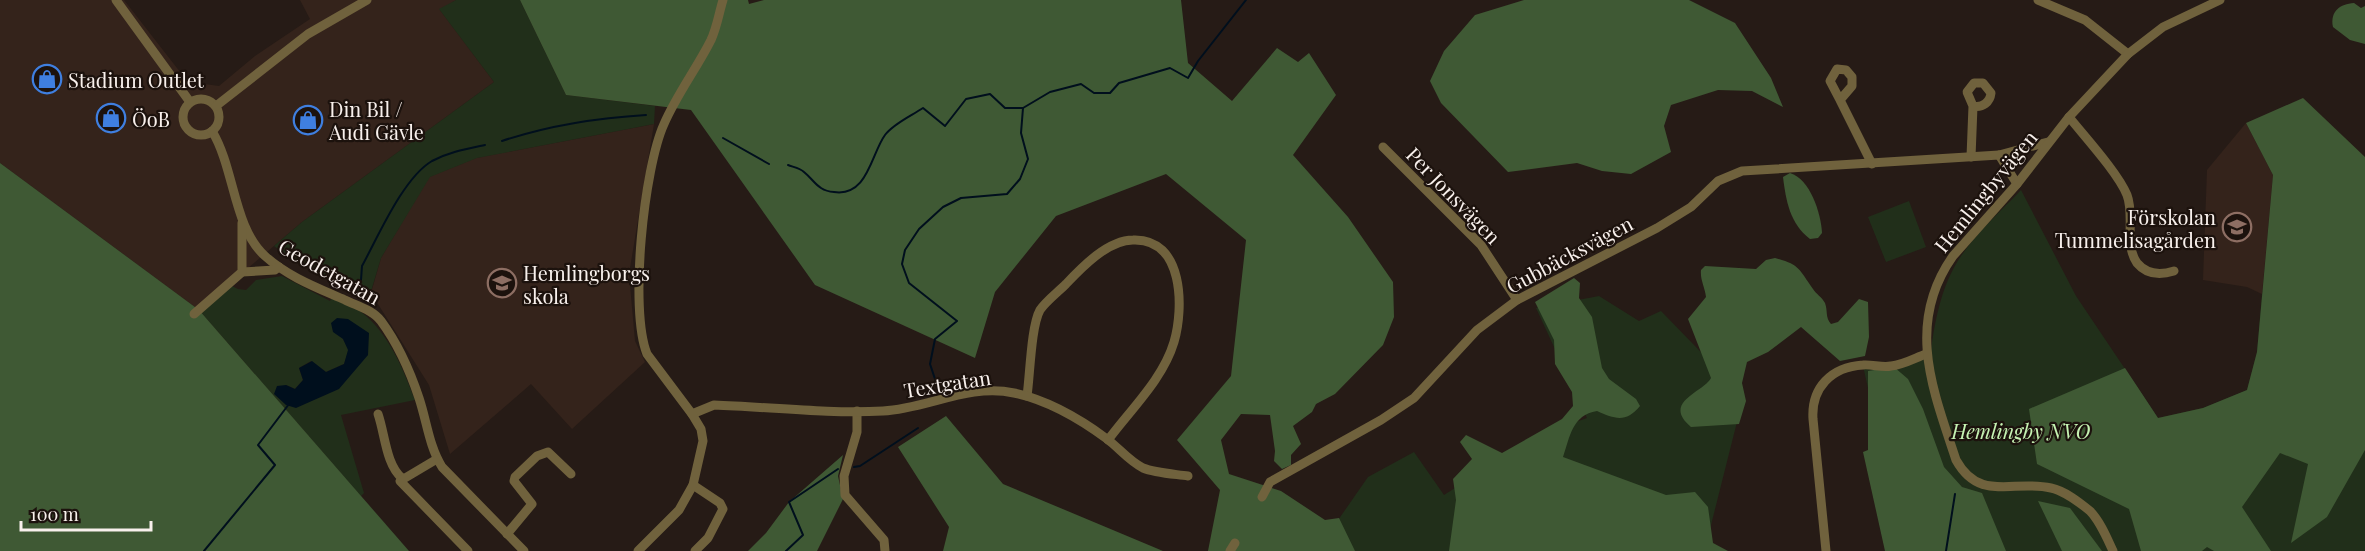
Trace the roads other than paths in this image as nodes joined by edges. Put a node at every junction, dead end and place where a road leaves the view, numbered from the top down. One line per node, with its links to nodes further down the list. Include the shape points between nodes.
1 (116, 0): 8 (street)
2 (367, 0): 9 (street, via 308,34)
3 (723, 0): 29 (street, via 712,38 663,125 654,157 642,239 638,295 641,340 647,354)
4 (2038, 0): 6 (street, via 2085,20)
5 (2220, 0): 6 (street, Hemlingbyvägen, via 2163,27)
6 (2128, 54): 11 (street, Hemlingbyvägen)
7 (1840, 99): 17 (street)
8 (190, 102): 9 (street, via 201,99); 12 (street, via 183,115 188,130 197,135)
9 (216, 106): 12 (street, via 219,122)
10 (1973, 106): 16 (street)
11 (2069, 117): 13 (street, Hemlingbyvägen); 21 (street, via 2127,194 2132,250 2137,263 2161,275)
12 (212, 131): 19 (street, Geodetgatan, via 229,167)
13 (2048, 142): 15 (street, Gubbäcksvägen); 18 (street, Hemlingbyvägen)
14 (1383, 147): 23 (street, Per Jonsvägen, via 1481,245)
15 (1999, 155): 16 (street, Gubbäcksvägen); 18 (street)
16 (1971, 157): 17 (street, Gubbäcksvägen)
17 (1872, 164): 23 (street, Gubbäcksvägen, via 1742,171 1730,175 1657,228)
18 (2017, 184): 25 (street, Hemlingbyvägen, via 1947,264 1935,293 1926,333)
19 (243, 221): 20 (street, Geodetgatan, via 263,255); 22 (street)
20 (279, 267): 22 (street); 31 (street, Geodetgatan, via 380,320 405,361)
21 (2174, 271)
22 (242, 272): 24 (street)
23 (1516, 300): 36 (street, Gubbäcksvägen, via 1477,330 1414,398 1270,482)
24 (194, 314)
25 (1926, 354): 43 (street, via 1890,366 1863,365 1842,370 1826,380 1815,394 1813,418); 44 (street, Hemlingbyvägen, via 1963,473 1995,488 2032,485 2052,488 2071,497 2092,513)
26 (1027, 396): 27 (street, Textgatan, via 985,391 884,411); 30 (street, Textgatan, via 1047,403); 30 (street, via 1041,310 1083,266 1112,247 1132,240 1152,243 1169,258 1178,277 1174,342 1163,368)
27 (857, 411): 29 (street, Textgatan, via 714,405); 42 (street, via 857,432 844,476 845,495 884,540)
28 (378, 414): 34 (street, via 391,461)
29 (692, 414): 35 (street, via 703,441)
30 (1108, 440): 33 (street, Textgatan, via 1144,468)
31 (437, 459): 34 (street); 37 (street, Geodetgatan)
32 (571, 474): 37 (street, via 548,452 537,456 514,481 531,500 531,507)
33 (1188, 476)
34 (402, 478): 38 (street, via 403,487)
35 (693, 485): 40 (street, via 679,510); 41 (street, via 723,509 708,538)
36 (1262, 497)
37 (507, 534): 39 (street, Geodetgatan)
38 (468, 551)
39 (524, 551)
40 (638, 551)
41 (695, 551)
42 (885, 551)
43 (1826, 551)
44 (2113, 551)

